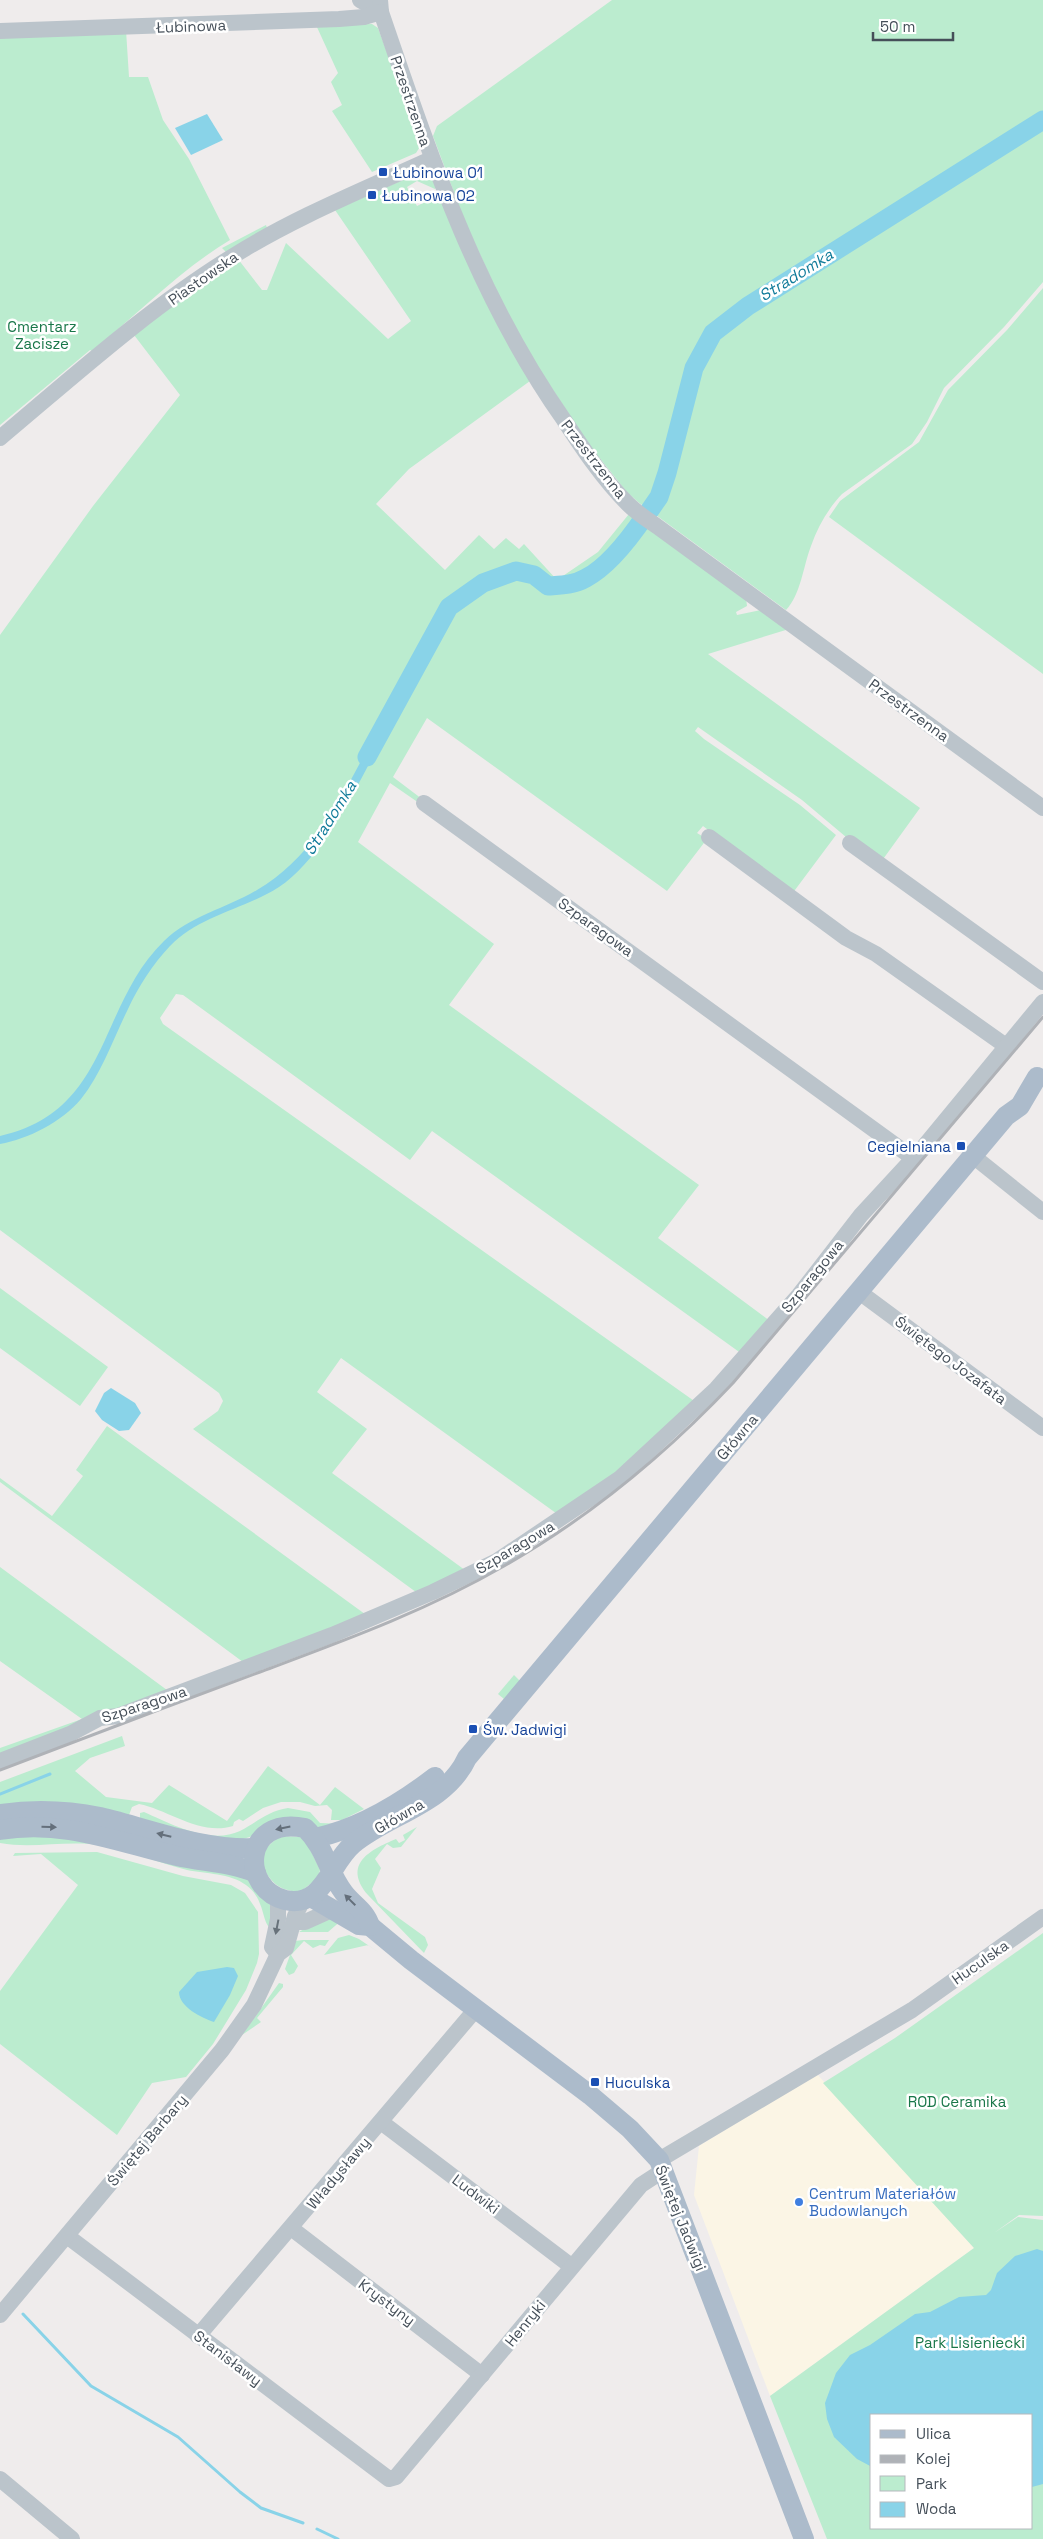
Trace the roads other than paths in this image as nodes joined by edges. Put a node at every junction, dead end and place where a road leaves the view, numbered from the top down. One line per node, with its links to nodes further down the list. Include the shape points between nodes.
1 (360, 0): 2 (street)
2 (380, 6): 3 (street, Łubinowa, via 364,17 339,20); 4 (street, Przestrzenna)
3 (0, 31)
4 (431, 158): 5 (street, Piastowska, via 272,232 228,258 124,335); 7 (street, Przestrzenna, via 495,309 524,361 582,448 629,505)
5 (0, 438)
6 (424, 803): 15 (street, Szparagowa)
7 (1043, 808)
8 (709, 837): 12 (street, via 846,938 876,954)
9 (850, 843): 10 (street)
10 (1043, 982)
11 (1043, 1002): 12 (street, Szparagowa)
12 (1006, 1046): 15 (street, Szparagowa)
13 (1041, 1076): 14 (main road, Główna, via 1020,1106 1006,1116)
14 (973, 1156): 16 (street); 17 (main road, Główna)
15 (913, 1158): 20 (street, Szparagowa, via 861,1216 799,1295 705,1400 619,1479 514,1551 433,1592 332,1635 126,1713 100,1718 70,1734)
16 (1043, 1212)
17 (858, 1291): 18 (street, Świętego Jozafata); 19 (main road, Główna)
18 (1043, 1428)
19 (466, 1758): 23 (main road, Główna, via 453,1763 396,1803 338,1833); 26 (main road, Główna, via 461,1771 429,1798 350,1846)
20 (0, 1761)
21 (0, 1814): 24 (main road, one-way to 21, via 231,1848 182,1839 64,1811 31,1810)
22 (0, 1830): 25 (main road, one-way to 25, via 74,1829)
23 (315, 1838): 24 (main road, one-way to 24, via 305,1828 289,1826 272,1830); 26 (main road, via 323,1850)
24 (254, 1848): 25 (main road)
25 (256, 1873): 27 (main road)
26 (330, 1873): 28 (main road, via 319,1891); 32 (main road, Świętej Jadwigi, one-way to 26, via 368,1916 344,1894)
27 (278, 1898): 28 (main road, via 289,1901); 33 (street, one-way to 33, via 278,1919 272,1947)
28 (307, 1899): 29 (main road, Świętej Jadwigi); 31 (street, Świętej Barbary)
29 (334, 1909): 31 (street, via 305,1922); 32 (main road, Świętej Jadwigi, via 359,1925)
30 (1043, 1917): 36 (street, Huculska, via 912,2010)
31 (294, 1922): 33 (street, Świętej Barbary, via 286,1948)
32 (370, 1926): 34 (main road, Świętej Jadwigi)
33 (278, 1954): 38 (street, Świętej Barbary, via 254,2004 222,2050)
34 (476, 2009): 35 (street, Władysławy); 36 (main road, Świętej Jadwigi, via 590,2094 630,2129)
35 (381, 2122): 37 (street, Władysławy); 39 (street, Ludwiki)
36 (662, 2165): 39 (street, Henryki); 46 (main road, Świętej Jadwigi)
37 (291, 2228): 41 (street, Władysławy); 42 (street, Krystyny)
38 (67, 2236): 40 (street, Świętej Barbary); 41 (street, Stanisławy)
39 (571, 2266): 42 (street, Henryki)
40 (0, 2315)
41 (198, 2336): 44 (street, Stanisławy)
42 (482, 2375): 44 (street, Henryki, via 396,2477)
43 (0, 2479): 45 (street)
44 (389, 2479)
45 (72, 2539)
46 (804, 2539)

